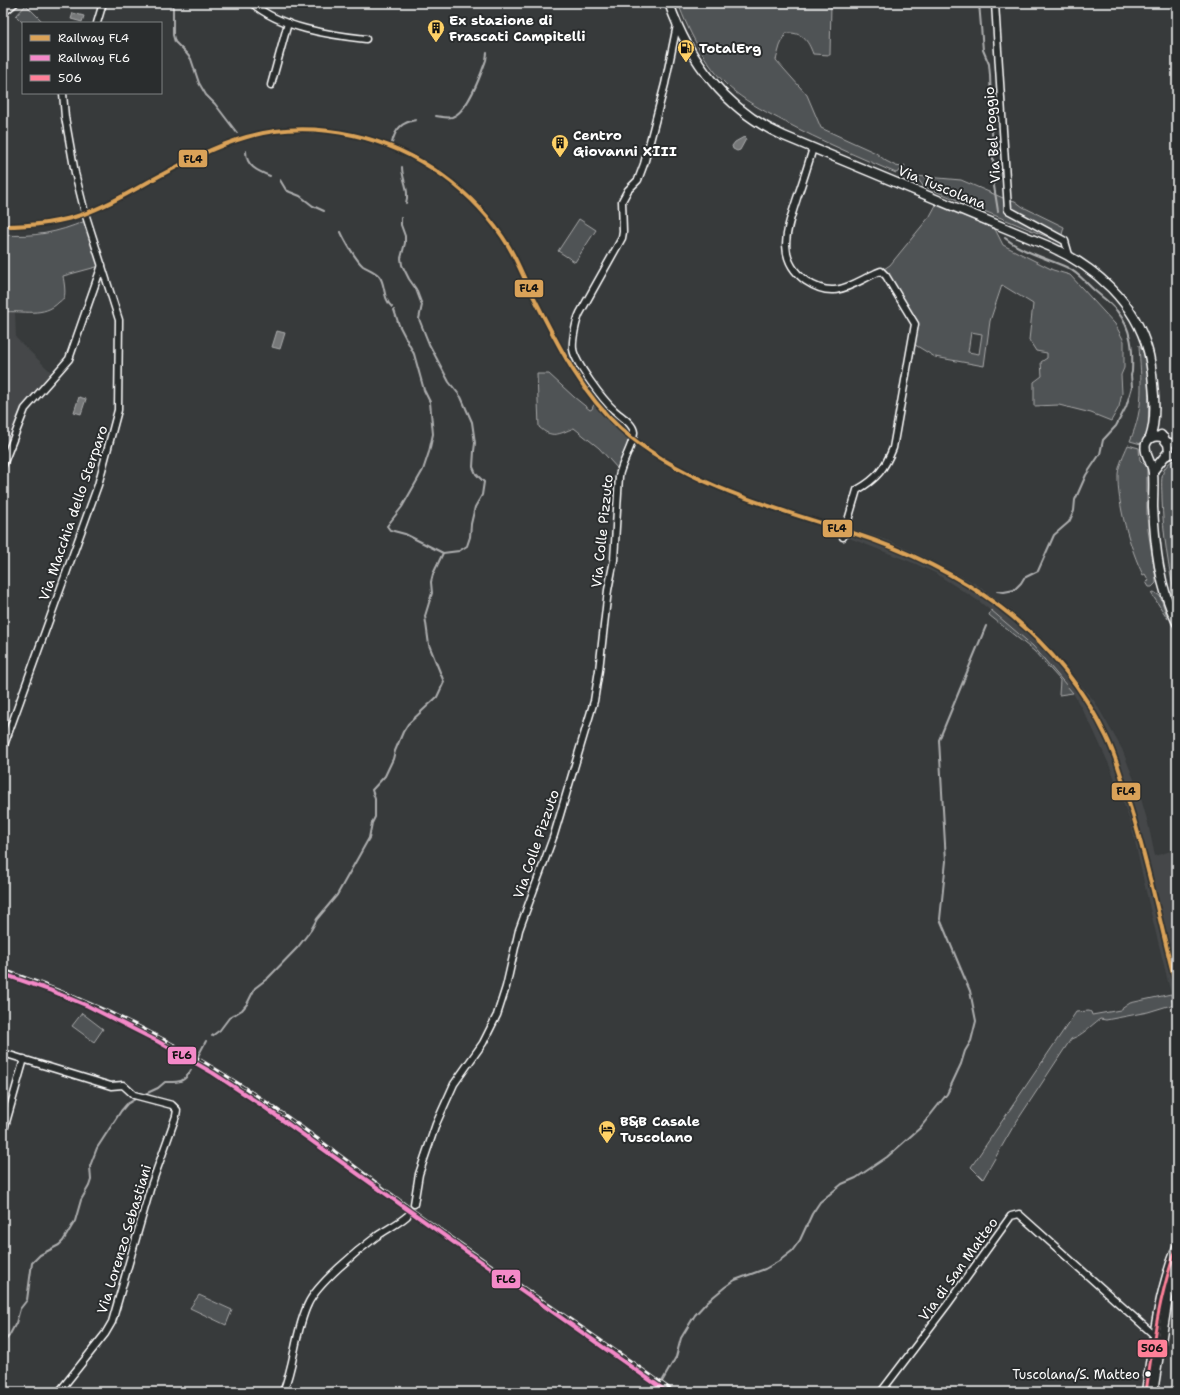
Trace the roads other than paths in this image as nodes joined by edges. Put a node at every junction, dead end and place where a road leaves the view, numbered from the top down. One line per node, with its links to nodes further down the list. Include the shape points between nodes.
1 (15, 3): 6 (street)
2 (102, 3): 7 (street)
3 (252, 3): 8 (street)
4 (669, 3): 9 (main road, Via Tuscolana)
5 (995, 3): 14 (street, Via Bel Poggio, via 1008,210 1065,241)
6 (3, 13)
7 (97, 22)
8 (288, 23): 10 (street, via 323,33); 11 (street)
9 (678, 25): 13 (main road, Via Tuscolana, via 703,70 734,105 769,130); 31 (street, Via Colle Pizzuto, via 664,91 643,168 637,182 628,190 622,201 622,238 580,313 573,348 588,377 634,432 619,476 614,560 607,594 596,694 554,836 519,930 496,1019 457,1080 436,1124 419,1174)
10 (366, 39)
11 (271, 85)
12 (63, 94): 15 (street, Via Macchia dello Sterparo, via 70,152 83,206)
13 (813, 148): 14 (main road, Via Tuscolana); 25 (street, via 787,230 785,246 790,262 806,280 828,290 844,289 881,271 915,324 893,448 887,464 870,483 858,490)
14 (1069, 255): 16 (main road, Via Tuscolana, via 1092,270 1109,286 1138,324 1151,365)
15 (102, 265): 23 (street, via 69,359 25,409); 27 (street, Via Macchia dello Sterparo, via 120,324 117,418 96,490)
16 (1154, 426): 17 (main road, Via Tuscolana); 18 (main road)
17 (1150, 438): 18 (main road, via 1159,436); 21 (main road, via 1145,446)
18 (1165, 439): 19 (street); 22 (main road, via 1169,449)
19 (1177, 444)
20 (1177, 453): 22 (street)
21 (1148, 455): 22 (main road, via 1156,460); 24 (main road)
22 (1164, 458): 24 (main road)
23 (3, 465)
24 (1153, 471): 26 (main road, via 1158,566)
25 (843, 537)
26 (1177, 623)
27 (3, 748)
28 (3, 1053): 29 (street)
29 (24, 1059): 30 (street); 36 (street, Via Lorenzo Sebastiani, via 111,1086 123,1085 134,1095 172,1105 177,1110 151,1186 112,1322)
30 (3, 1133)
31 (414, 1204)
32 (407, 1216): 37 (street, via 349,1259 310,1300)
33 (1177, 1247): 35 (main road, via 1165,1279)
34 (1177, 1265): 40 (main road, via 1168,1298)
35 (1154, 1335): 38 (street, Via di San Matteo, via 1019,1214 1011,1216); 39 (main road)
36 (58, 1392)
37 (283, 1392)
38 (881, 1392)
39 (1146, 1392)
40 (1153, 1392)

